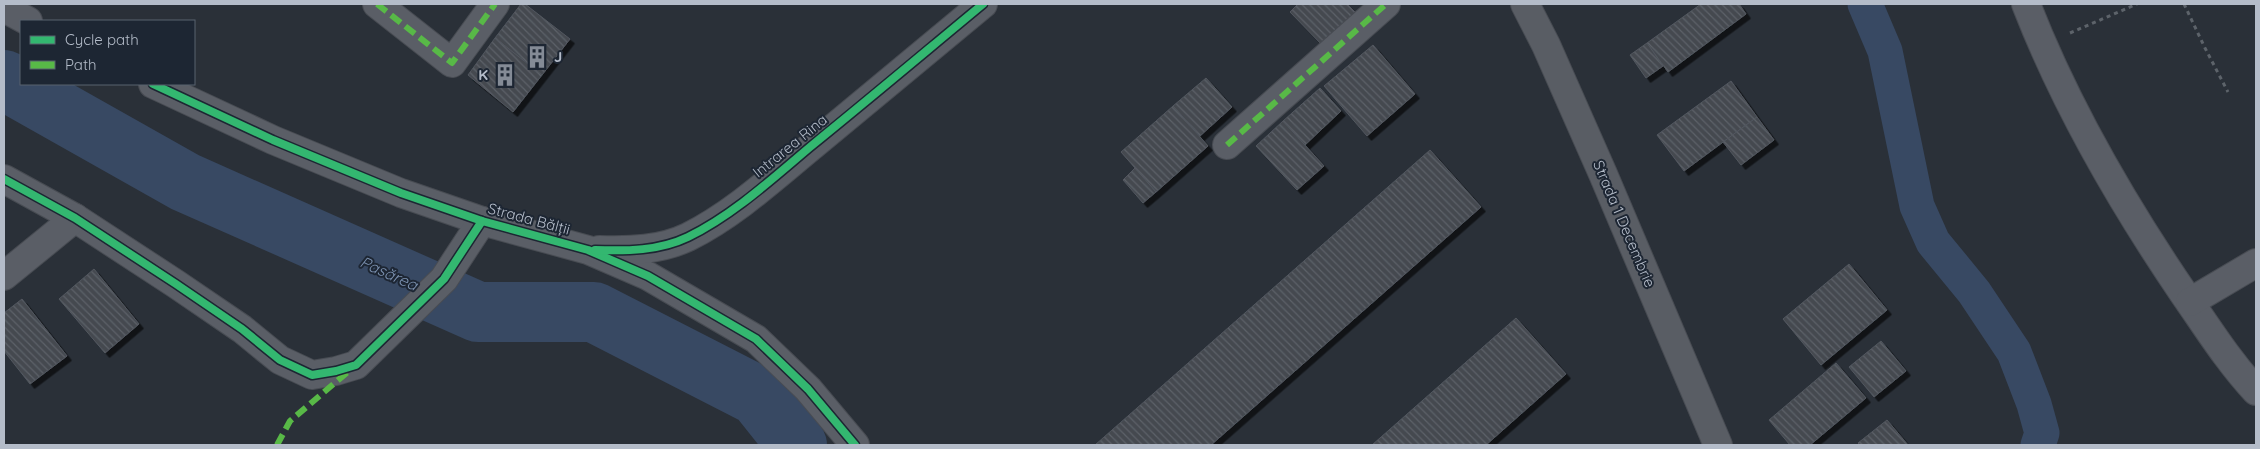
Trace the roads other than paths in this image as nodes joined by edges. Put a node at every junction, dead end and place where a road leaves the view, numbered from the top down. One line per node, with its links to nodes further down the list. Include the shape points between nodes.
1 (377, 4): 2 (street, via 452,63)
2 (495, 4)
3 (982, 4): 14 (street, Intrarea Rina, via 766,184 713,222 658,248)
4 (1386, 4): 10 (street)
5 (1526, 4): 20 (main road, Strada 1 Decembrie, via 1603,174)
6 (2026, 4): 17 (street, via 2082,126 2118,192)
7 (4, 8): 8 (street)
8 (26, 20)
9 (155, 85): 13 (street, Strada Bălții, via 401,193)
10 (1227, 144)
11 (4, 179): 12 (street)
12 (75, 218): 13 (street, via 242,329 280,360 312,375 356,365 444,279); 16 (street)
13 (482, 221): 14 (street, Strada Bălții)
14 (588, 250): 19 (street, Strada Bălții, via 648,276 756,339 808,389)
15 (2256, 263): 17 (street)
16 (4, 276)
17 (2190, 302): 18 (street, via 2222,350)
18 (2256, 391)
19 (855, 445)
20 (1718, 445)

